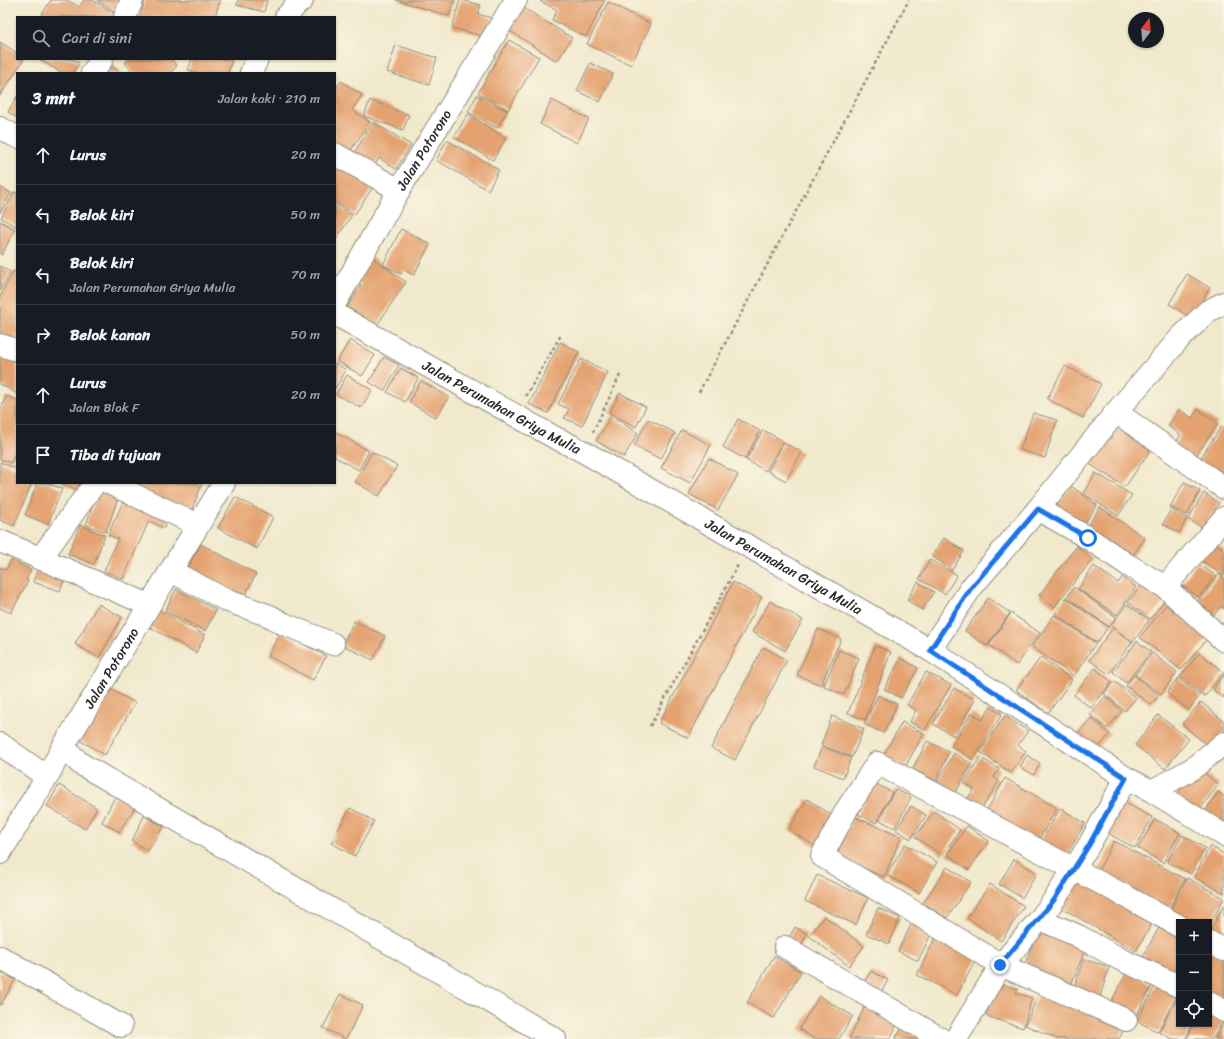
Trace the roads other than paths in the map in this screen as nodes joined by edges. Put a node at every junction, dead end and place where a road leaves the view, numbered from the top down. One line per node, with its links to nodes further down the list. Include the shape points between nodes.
1 (132, 0): 4 (street)
2 (302, 0): 5 (street)
3 (516, 0): 13 (street, Jalan Potorono)
4 (124, 16)
5 (287, 16)
6 (101, 60): 8 (street)
7 (257, 60): 9 (street)
8 (93, 72)
9 (251, 72)
10 (0, 128): 11 (street)
11 (16, 136)
12 (336, 155): 13 (street)
13 (399, 190): 14 (street, Jalan Potorono)
14 (336, 302)
15 (1224, 303): 19 (street, via 1208,311 1180,338)
16 (336, 305): 34 (street, Jalan Perumahan Griya Mulia, via 516,416 584,452)
17 (0, 345): 18 (street)
18 (16, 350)
19 (1116, 412): 23 (street); 24 (street)
20 (94, 484): 28 (street)
21 (111, 484): 26 (street)
22 (223, 484): 26 (street, Jalan Potorono)
23 (1224, 488)
24 (1038, 509): 30 (street, via 1088,538 1128,566); 34 (street, via 971,588)
25 (1224, 518): 30 (street)
26 (198, 525): 29 (street, Jalan Potorono)
27 (0, 541): 28 (street)
28 (40, 558): 31 (street)
29 (171, 571): 31 (street, Jalan Potorono); 33 (street, via 228,601 270,616)
30 (1165, 586): 32 (street)
31 (148, 605): 37 (street, Jalan Potorono)
32 (1224, 641)
33 (333, 644)
34 (930, 650): 39 (street, Jalan Perumahan Griya Mulia)
35 (1224, 743): 40 (street, via 1192,769)
36 (0, 744): 38 (street)
37 (63, 747): 38 (street, Jalan Potorono); 56 (street, via 81,764)
38 (47, 777): 42 (street, Jalan Potorono)
39 (1126, 778): 40 (street, Jalan Perumahan Griya Mulia); 43 (street)
40 (1152, 791): 41 (street, Jalan Perumahan Griya Mulia)
41 (1224, 835)
42 (0, 853)
43 (1074, 869): 44 (street); 45 (street); 50 (street, via 876,763 846,808 822,856)
44 (1040, 919): 50 (street); 51 (street)
45 (1176, 924)
46 (1212, 944): 48 (street)
47 (785, 947): 57 (street)
48 (1224, 950)
49 (0, 957): 55 (street)
50 (1000, 965): 54 (street); 58 (street)
51 (1176, 985)
52 (1212, 1005): 53 (street)
53 (1224, 1011)
54 (1126, 1020)
55 (121, 1026)
56 (555, 1039)
57 (941, 1039)
58 (956, 1039)

